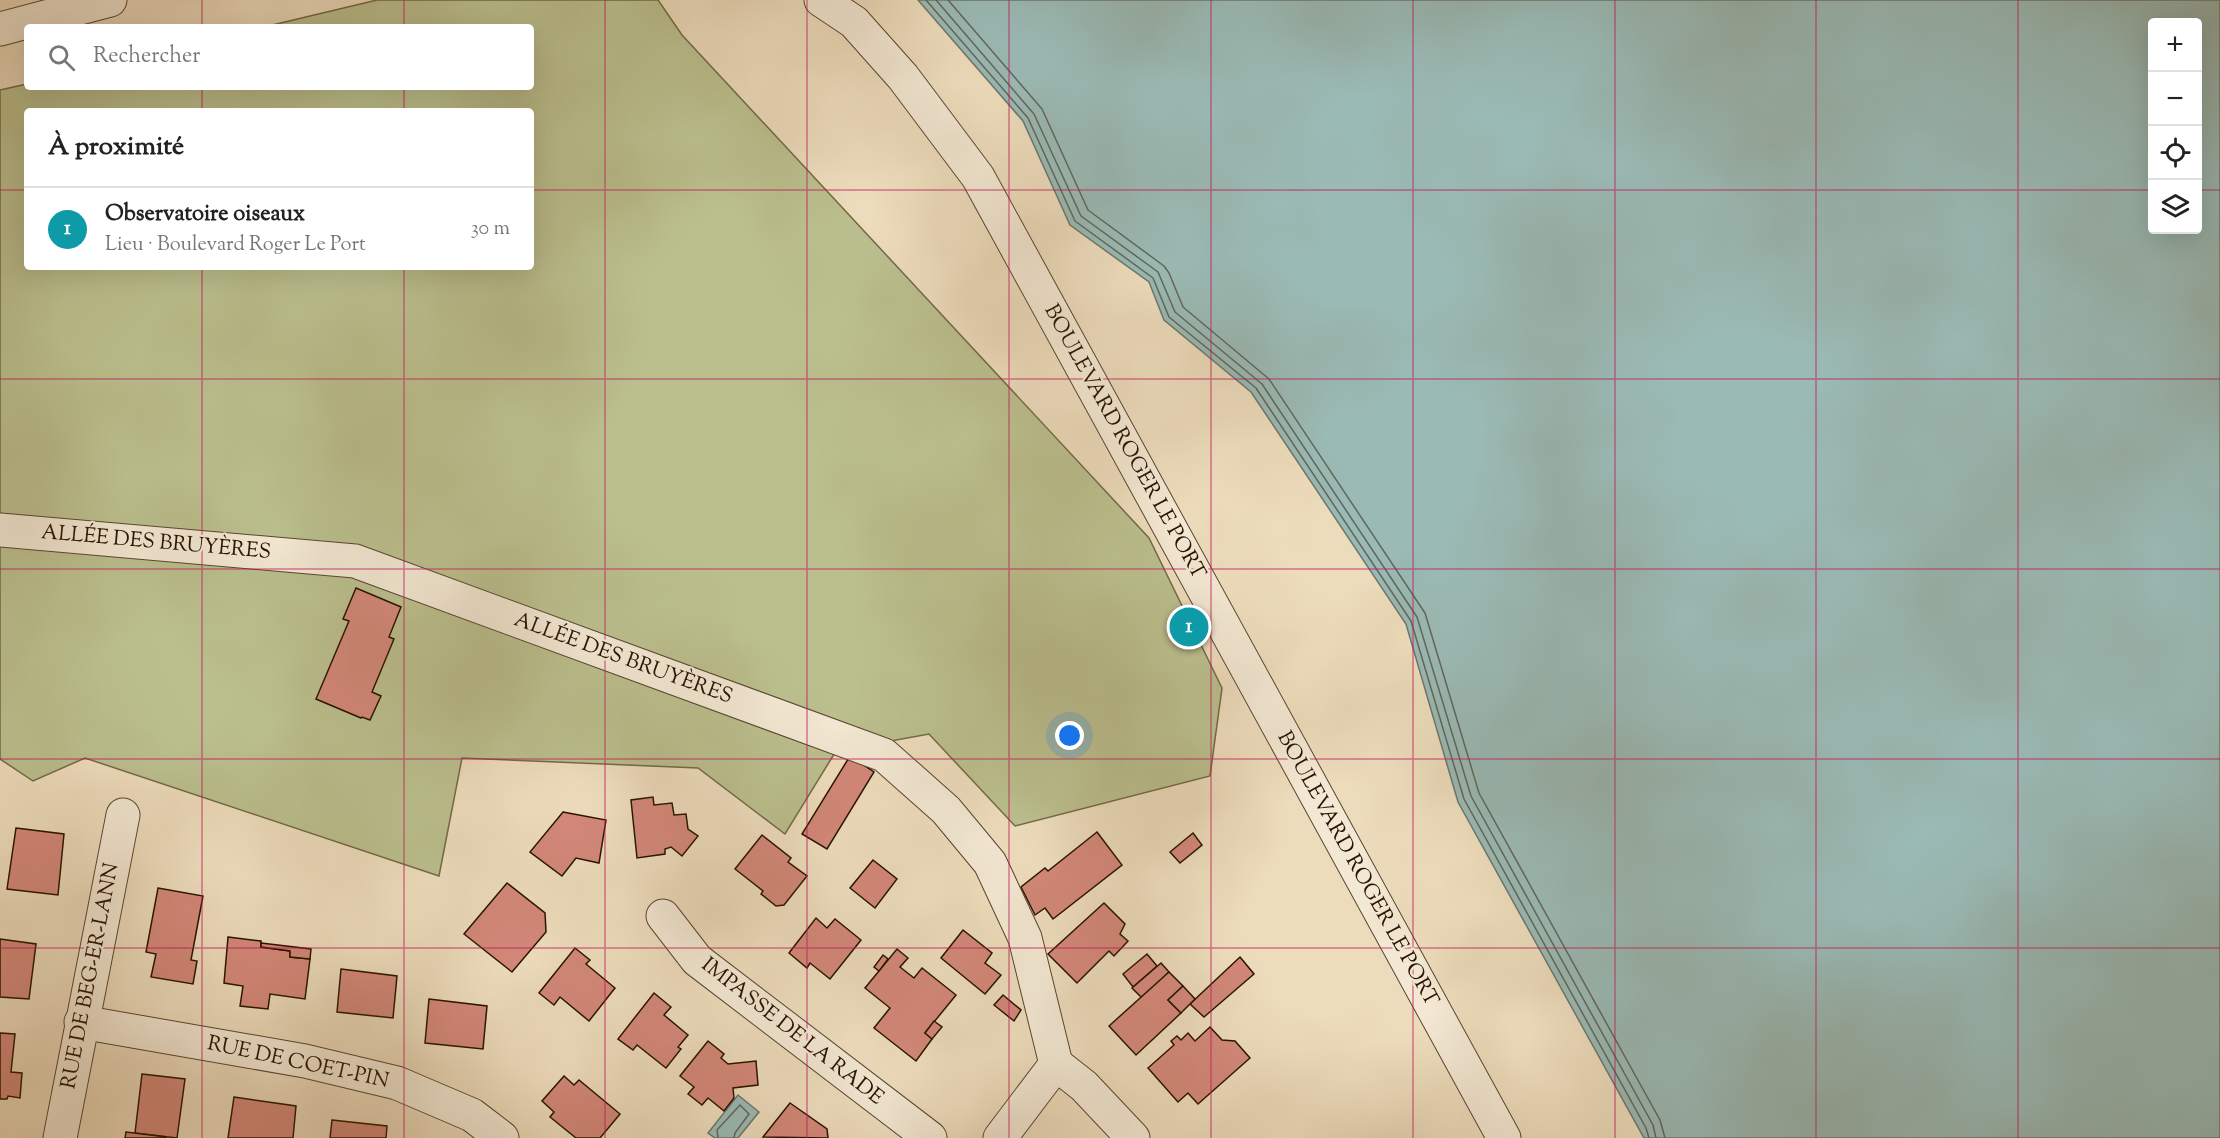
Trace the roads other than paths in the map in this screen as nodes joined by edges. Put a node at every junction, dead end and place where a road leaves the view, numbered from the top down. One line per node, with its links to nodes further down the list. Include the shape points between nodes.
1 (110, 0): 3 (street)
2 (821, 0): 14 (street, BOULEVARD ROGER LE PORT, via 854,22 903,77 978,177)
3 (0, 29)
4 (0, 530): 8 (street, ALLÉE DES BRUYÈRES, via 355,561 884,755 946,810 990,863 1025,938)
5 (123, 815): 7 (street, RUE DE BEG-ER-LANN)
6 (663, 916): 11 (street, IMPASSE DE LA RADE, via 697,960)
7 (81, 1022): 9 (street, RUE DE BEG-ER-LANN); 10 (street, RUE DE COET-PIN, via 305,1061 397,1083 472,1115)
8 (1056, 1064): 12 (street); 13 (street, via 1084,1086)
9 (60, 1138)
10 (502, 1138)
11 (930, 1138)
12 (1000, 1138)
13 (1133, 1138)
14 (1504, 1138)

